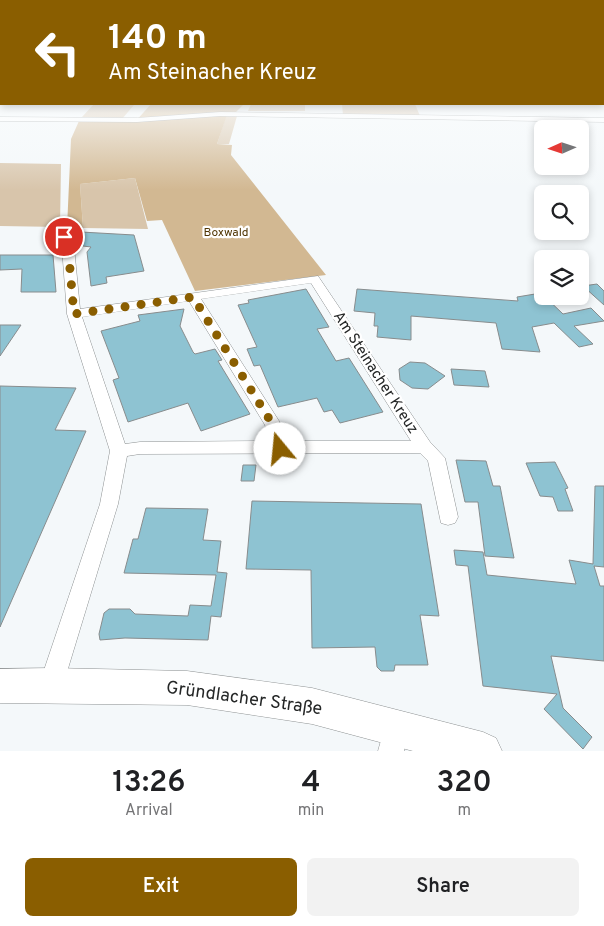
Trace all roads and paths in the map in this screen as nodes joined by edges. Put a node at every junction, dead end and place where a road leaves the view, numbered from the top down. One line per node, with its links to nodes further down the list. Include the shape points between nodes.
1 (64, 237): 3 (street, via 68,247)
2 (193, 297): 3 (street, Am Steinacher Kreuz); 4 (street, Am Steinacher Kreuz, via 314,279); 5 (street, via 273,425)
3 (74, 314): 6 (street)
4 (424, 447): 5 (street, Am Steinacher Kreuz); 7 (street, via 436,458)
5 (280, 449): 6 (street, Am Steinacher Kreuz, via 140,448)
6 (119, 451): 8 (street, via 109,504)
7 (448, 517)
8 (51, 684): 9 (main road, Gründlacher Straße); 10 (main road, Gründlacher Straße, via 188,688 240,694 312,706)
9 (0, 686)
10 (393, 740): 11 (main road, Gründlacher Straße)
11 (483, 751)

